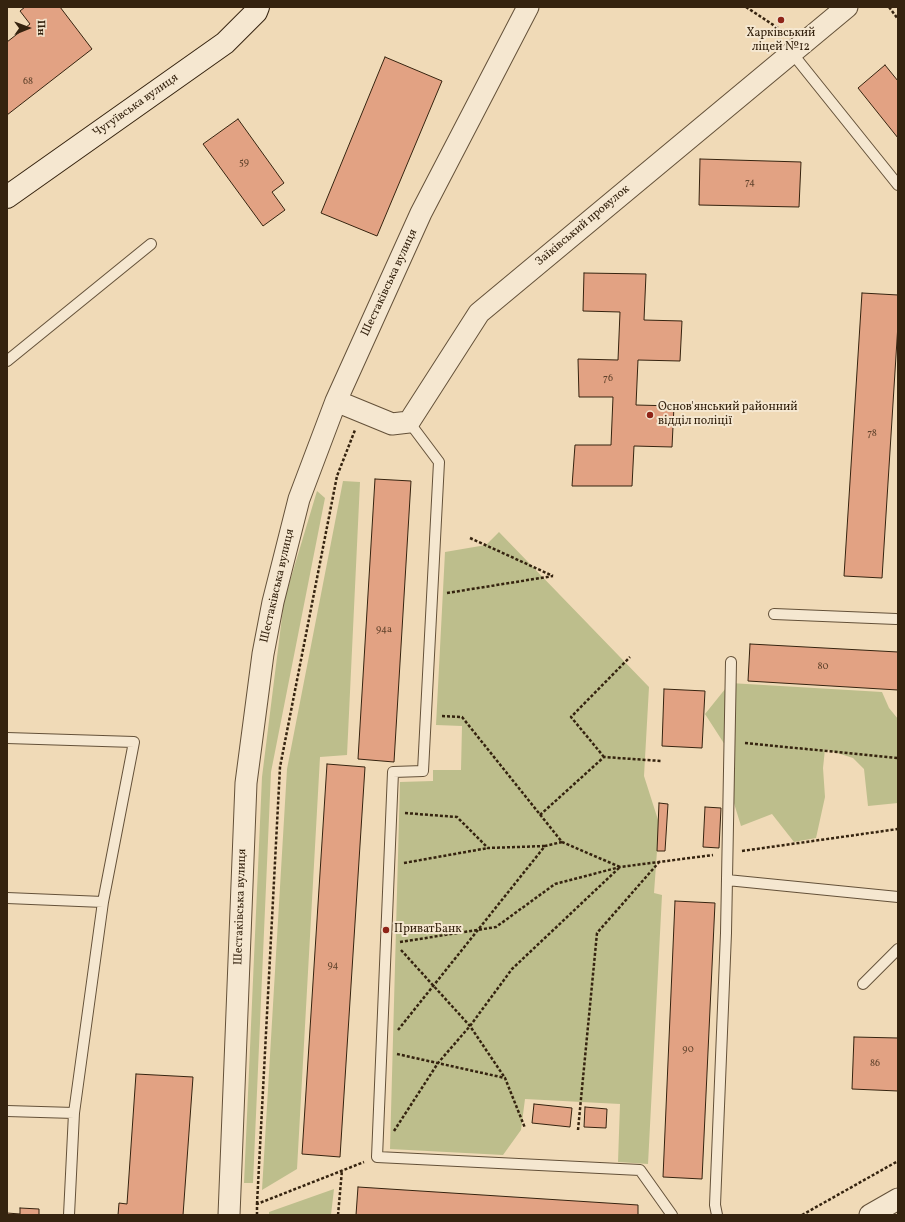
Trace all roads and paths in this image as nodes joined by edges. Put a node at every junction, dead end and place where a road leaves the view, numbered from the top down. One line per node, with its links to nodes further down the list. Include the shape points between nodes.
1 (258, 7): 9 (street, Чугуївська вулиця, via 225,43)
2 (528, 7): 12 (street, Шестаківська вулиця, via 421,213)
3 (746, 7): 7 (path)
4 (847, 7): 7 (street, Заїківський провулок)
5 (889, 7): 6 (path)
6 (898, 19)
7 (797, 48): 8 (lane); 14 (street, Заїківський провулок, via 479,313)
8 (898, 185)
9 (7, 197)
10 (151, 244): 11 (lane)
11 (7, 361)
12 (336, 401): 13 (street); 61 (street, Шестаківська вулиця, via 299,499 269,621 246,783)
13 (362, 412): 14 (street, via 392,424); 59 (path, via 337,476 280,767)
14 (409, 422): 16 (lane, via 438,462)
15 (470, 538): 16 (path, via 553,576)
16 (432, 595): 21 (lane)
17 (774, 614): 18 (lane)
18 (896, 619)
19 (630, 657): 24 (path, via 571,717)
20 (731, 662): 23 (lane)
21 (426, 715): 27 (lane, via 423,771 392,772); 28 (path, via 462,717)
22 (7, 738): 40 (lane, via 134,742)
23 (730, 741): 25 (path); 33 (lane)
24 (604, 757): 26 (path); 28 (path)
25 (898, 758)
26 (661, 761)
27 (391, 812): 32 (path, via 457,817); 35 (lane)
28 (540, 815): 30 (path)
29 (898, 829): 33 (path)
30 (562, 842): 31 (path); 36 (path)
31 (545, 846): 32 (path); 41 (path)
32 (488, 848): 35 (path)
33 (727, 853): 34 (path); 37 (lane)
34 (660, 861): 36 (path); 54 (path, via 597,933)
35 (389, 865): 48 (lane)
36 (620, 867): 41 (path, via 555,884 496,927); 47 (path, via 512,969)
37 (727, 880): 38 (lane); 65 (lane, via 715,1205)
38 (898, 896)
39 (7, 898): 40 (lane)
40 (103, 902): 52 (lane)
41 (477, 930): 42 (path); 46 (path)
42 (395, 943)
43 (400, 948): 46 (path)
44 (898, 949): 45 (lane)
45 (863, 984)
46 (433, 985): 47 (path); 48 (path)
47 (470, 1026): 49 (path); 50 (path)
48 (382, 1050): 49 (path); 55 (lane)
49 (438, 1063): 50 (path); 55 (path)
50 (505, 1078): 53 (path)
51 (7, 1110): 52 (lane)
52 (74, 1113): 60 (lane)
53 (525, 1128)
54 (578, 1130)
55 (378, 1157): 57 (path); 64 (lane, via 640,1170)
56 (898, 1161): 66 (path)
57 (342, 1170): 59 (path); 63 (path)
58 (898, 1198): 67 (street)
59 (258, 1204): 62 (path)
60 (69, 1215)
61 (229, 1215)
62 (257, 1215)
63 (338, 1215)
64 (672, 1215)
65 (717, 1215)
66 (802, 1215)
67 (870, 1215)

